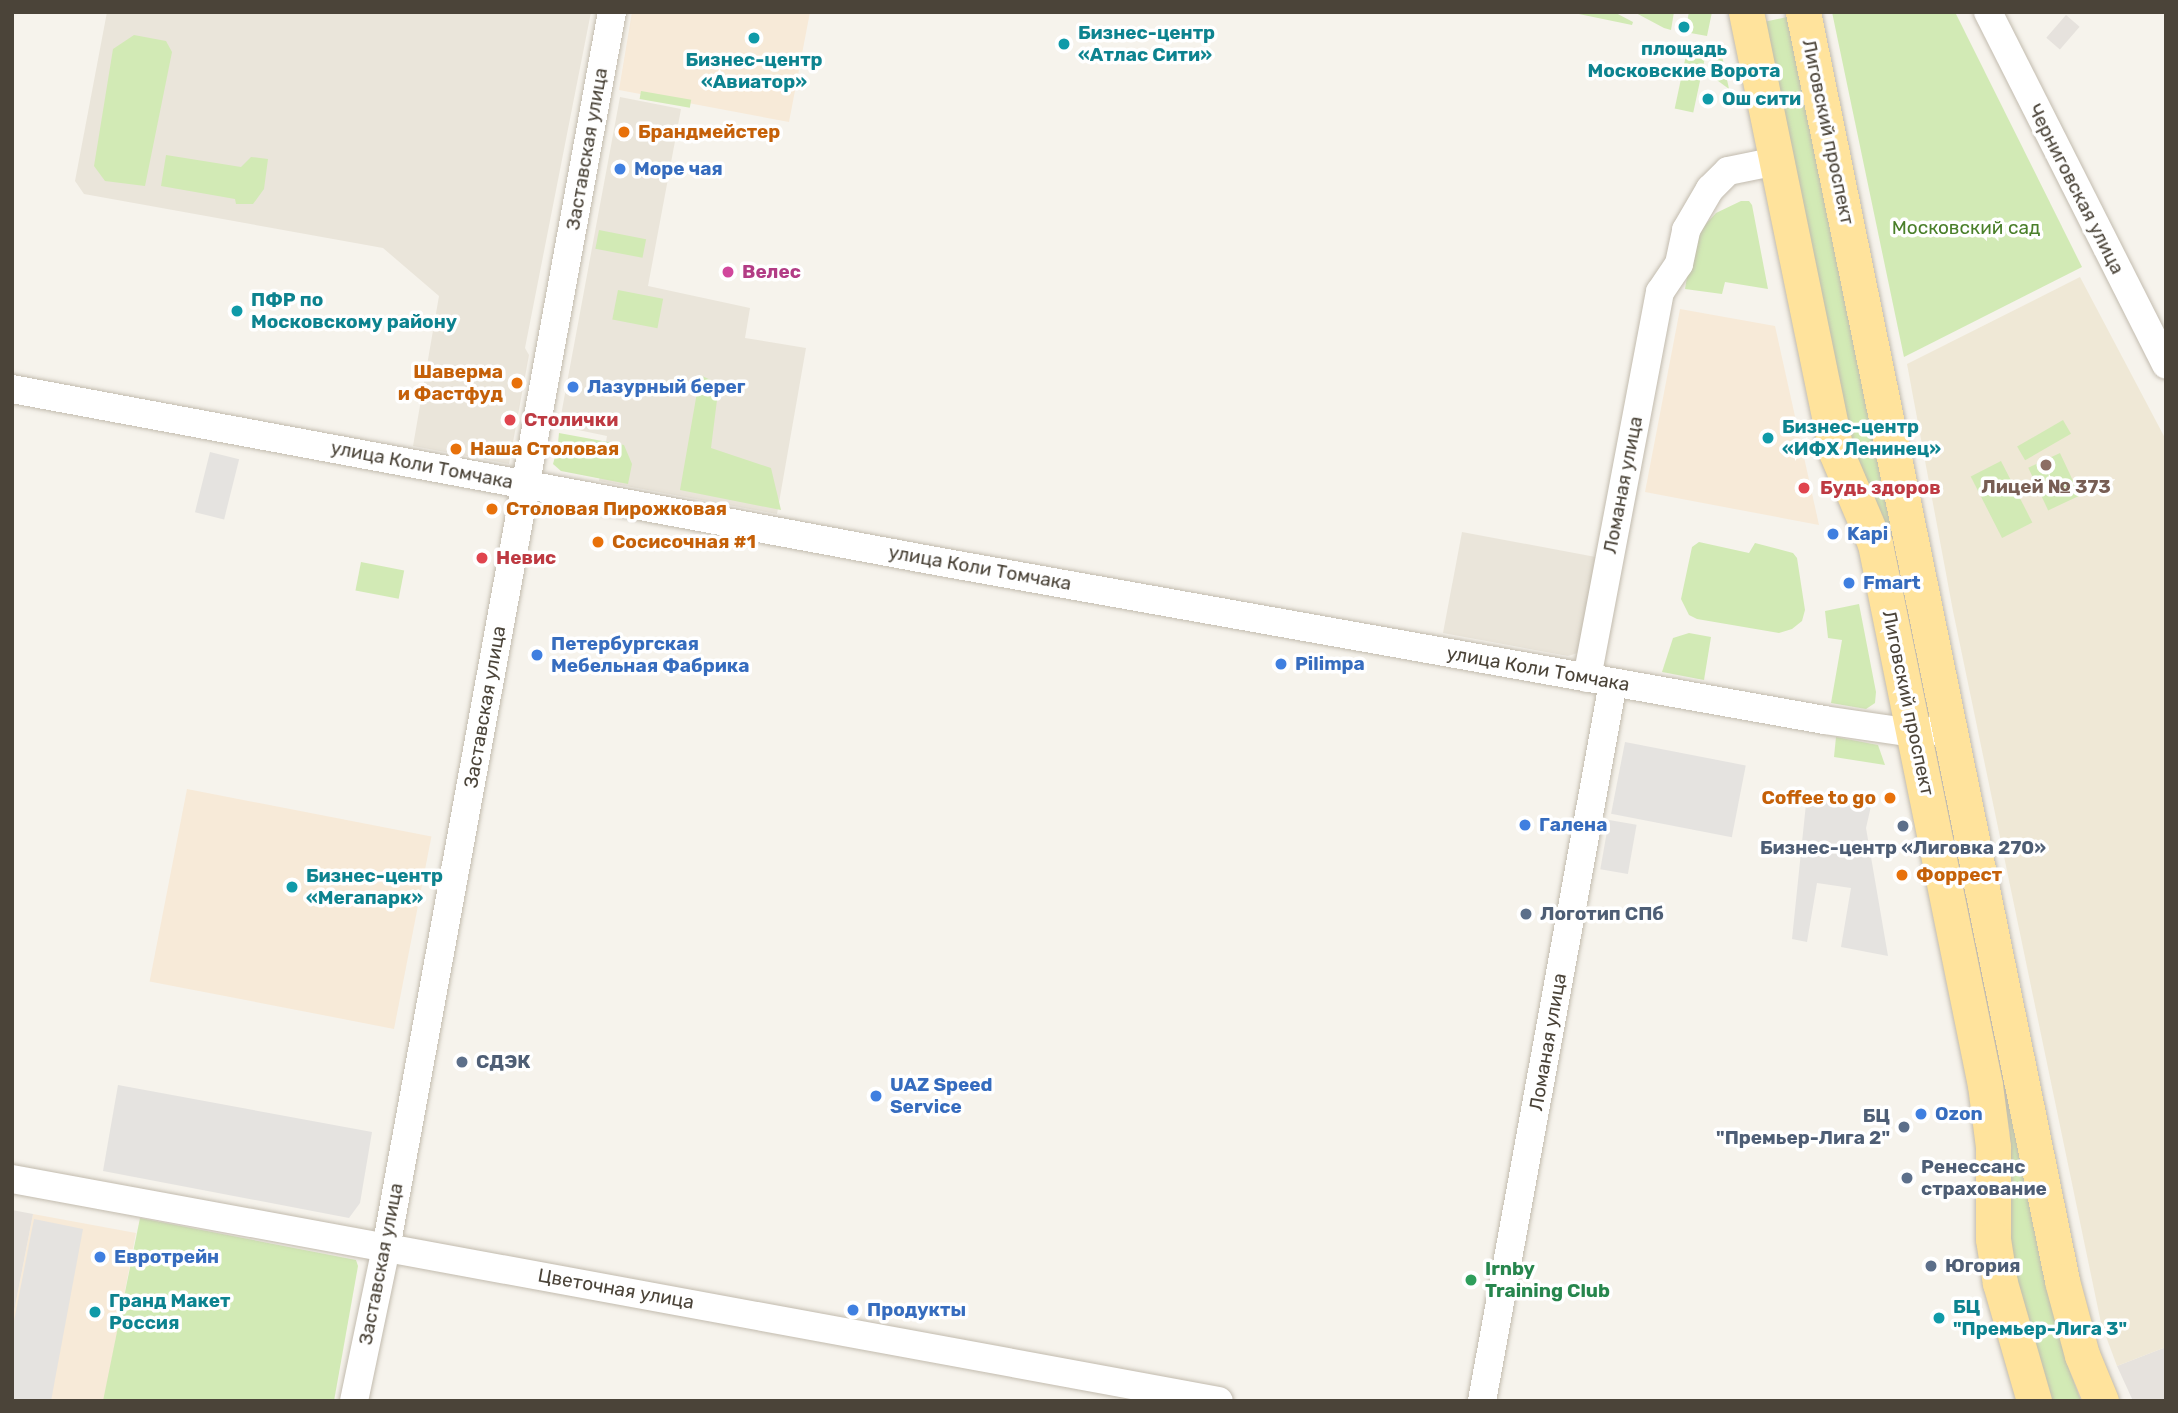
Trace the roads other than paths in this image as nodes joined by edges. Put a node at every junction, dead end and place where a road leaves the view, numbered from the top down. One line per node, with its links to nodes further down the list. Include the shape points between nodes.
1 (612, 12): 8 (street, Заставская улица)
2 (1746, 12): 5 (main road, Лиговский проспект)
3 (1803, 12): 10 (main road, Лиговский проспект)
4 (1988, 12): 6 (street, Черниговская улица)
5 (1777, 161): 9 (street, Ломаная улица, via 1728,172 1710,189 1686,230 1679,264 1660,292); 11 (main road, Лиговский проспект, via 1836,452 1875,544)
6 (2166, 365)
7 (12, 389): 8 (street, улица Коли Томчака)
8 (526, 485): 9 (street, улица Коли Томчака); 13 (street, Заставская улица)
9 (1600, 680): 11 (street, улица Коли Томчака); 16 (street, Ломаная улица)
10 (1949, 729): 11 (street, улица Коли Томчака); 18 (main road, Лиговский проспект, via 2062,1281 2082,1355)
11 (1913, 733): 17 (main road, Лиговский проспект, via 1985,1086 1993,1147 1993,1240 2000,1283)
12 (12, 1178): 13 (street, Цветочная улица)
13 (386, 1248): 14 (street, Заставская улица); 15 (street, Цветочная улица)
14 (354, 1401)
15 (1219, 1401)
16 (1482, 1401)
17 (2034, 1401)
18 (2101, 1401)

